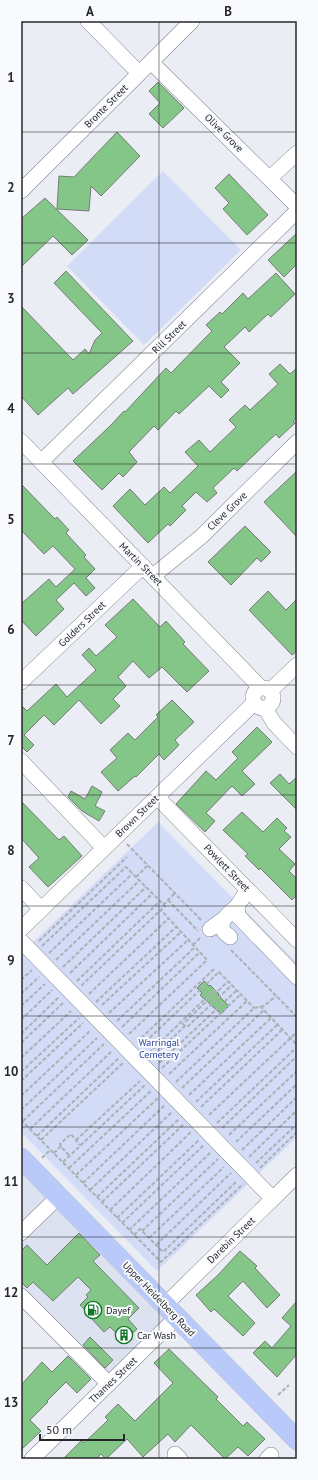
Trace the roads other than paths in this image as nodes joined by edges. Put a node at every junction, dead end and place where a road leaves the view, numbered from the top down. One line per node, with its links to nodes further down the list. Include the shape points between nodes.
1 (88, 21): 4 (street)
2 (192, 21): 3 (street, Bronte Street)
3 (151, 62): 4 (street, Bronte Street); 6 (street, Olive Grove)
4 (139, 73): 7 (street, Bronte Street)
5 (297, 153): 6 (street)
6 (270, 178): 8 (street, Olive Grove)
7 (21, 191)
8 (297, 206)
9 (297, 211): 12 (street, Rill Street)
10 (21, 441): 12 (street, Martin Street)
11 (297, 442): 13 (street, Cleve Grove, via 202,536)
12 (41, 462): 13 (street, Martin Street)
13 (148, 571): 15 (street, Golders Street); 16 (street, Martin Street)
14 (297, 665): 16 (street)
15 (21, 682)
16 (266, 689): 17 (street, Brown Street, via 273,693 274,700 271,706)
17 (260, 706): 18 (street); 20 (street, Brown Street)
18 (297, 747)
19 (21, 761): 21 (street)
20 (157, 797): 21 (street, Brown Street); 23 (street, Powlett Street)
21 (104, 848): 25 (street, Brown Street)
22 (21, 888): 25 (street)
23 (248, 890): 24 (street); 30 (street, Powlett Street)
24 (237, 906): 26 (street); 32 (street, via 238,916)
25 (41, 909): 27 (street, Brown Street)
26 (225, 918): 28 (street); 29 (street, via 223,930)
27 (21, 929)
28 (206, 932)
29 (230, 937)
30 (297, 940)
31 (54, 975): 36 (street)
32 (297, 977)
33 (21, 1158): 35 (main road, Upper Heidelberg Road)
34 (297, 1175): 36 (street, Darebin Street)
35 (59, 1196): 37 (street); 39 (main road, Upper Heidelberg Road)
36 (273, 1199): 39 (street, Darebin Street)
37 (21, 1233)
38 (21, 1296): 40 (street)
39 (171, 1311): 40 (street, Thames Street); 41 (main road, Upper Heidelberg Road)
40 (109, 1384): 42 (street, Thames Street)
41 (297, 1440)
42 (32, 1459)

